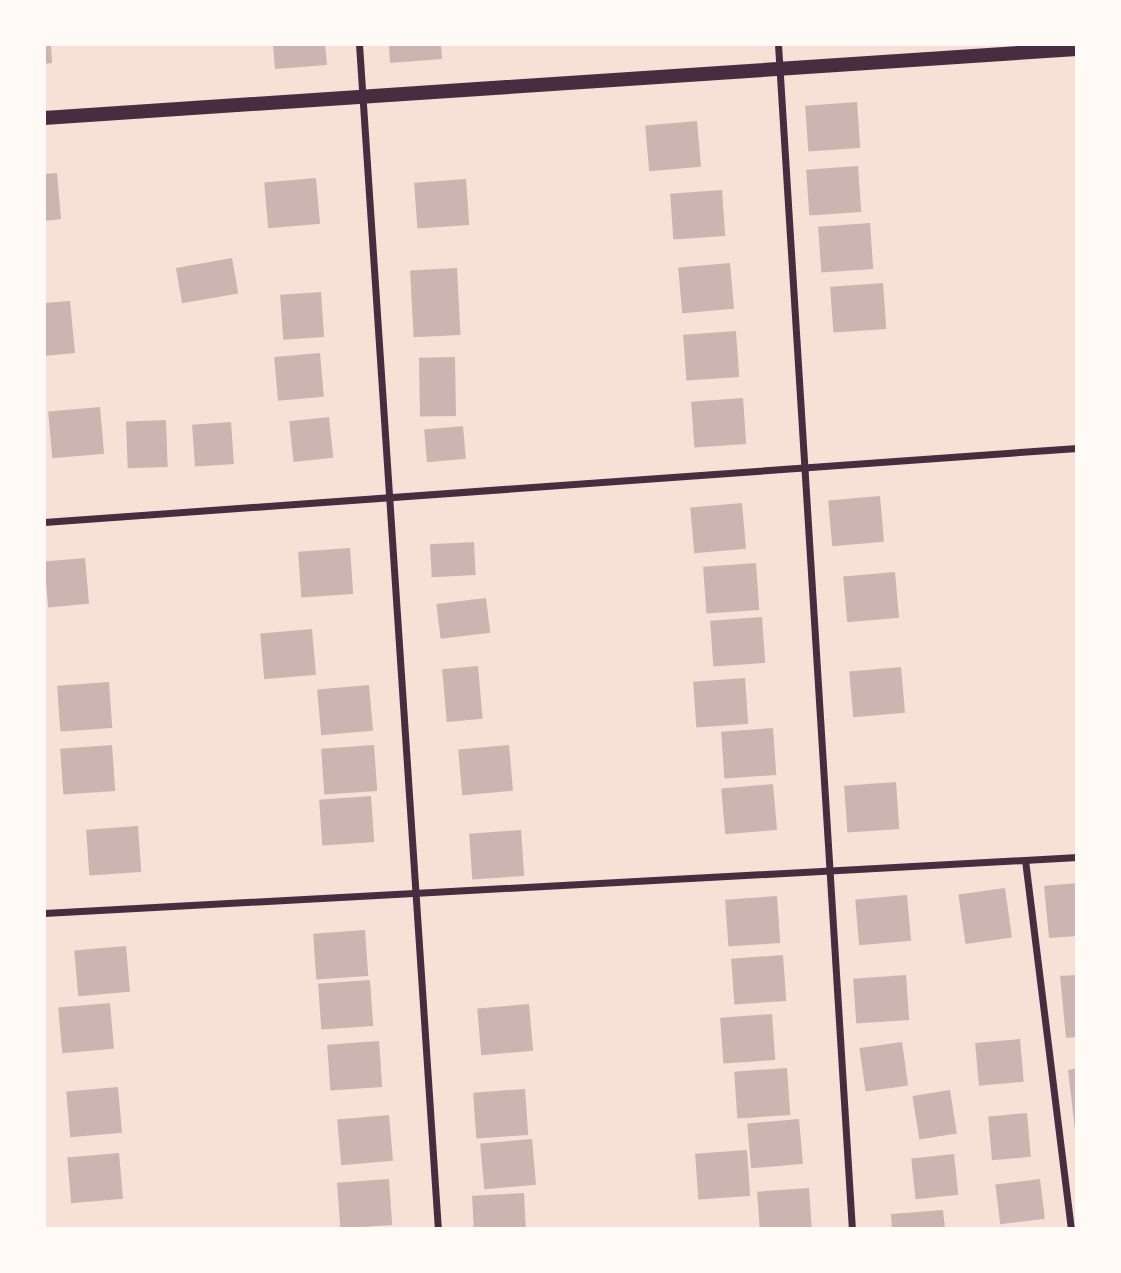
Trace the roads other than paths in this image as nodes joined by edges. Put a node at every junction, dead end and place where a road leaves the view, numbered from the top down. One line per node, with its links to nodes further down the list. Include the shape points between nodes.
1 (359, 44): 5 (street)
2 (778, 44): 4 (street)
3 (1077, 49): 4 (main road)
4 (780, 70): 5 (main road); 8 (street)
5 (363, 100): 6 (main road); 9 (street)
6 (44, 118)
7 (1077, 448): 8 (street)
8 (804, 469): 9 (street); 13 (street)
9 (388, 496): 10 (street); 14 (street)
10 (44, 522)
11 (1077, 857): 12 (street)
12 (1025, 860): 13 (street); 18 (street)
13 (830, 870): 14 (street); 17 (street)
14 (418, 892): 15 (street); 16 (street)
15 (44, 913)
16 (438, 1229)
17 (852, 1229)
18 (1071, 1229)

